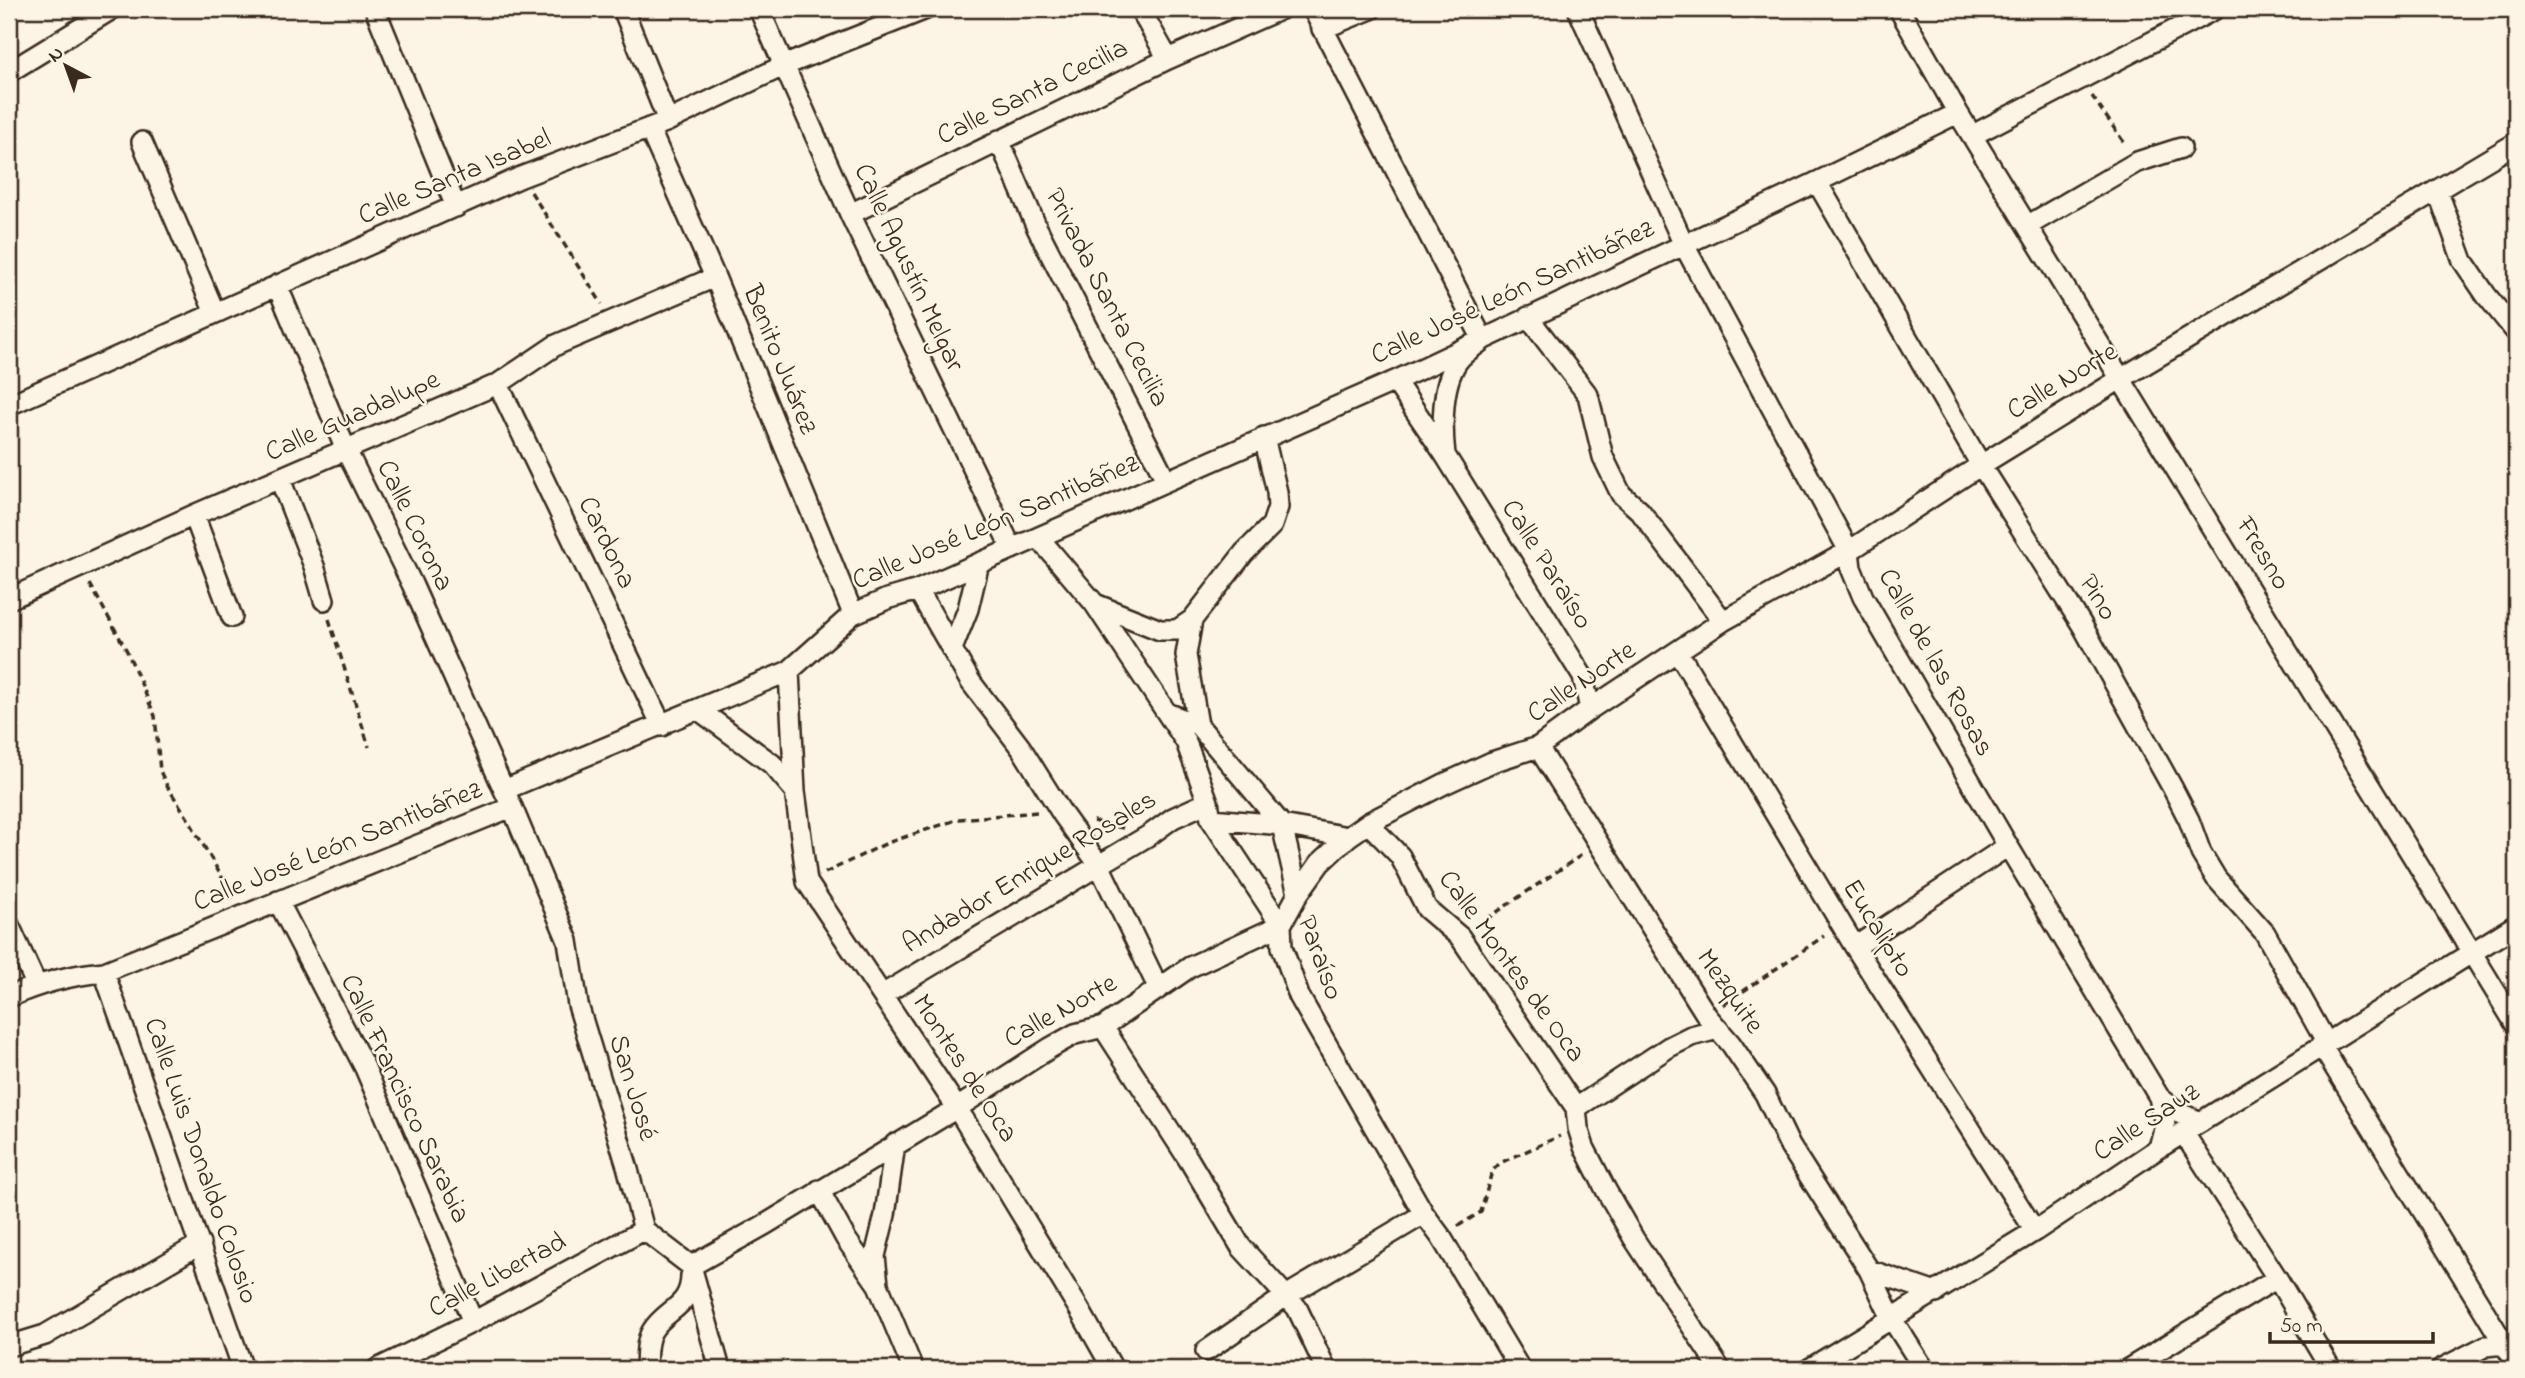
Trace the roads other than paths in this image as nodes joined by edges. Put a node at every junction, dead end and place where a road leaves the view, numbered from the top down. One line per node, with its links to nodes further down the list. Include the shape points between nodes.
1 (112, 9): 16 (street)
2 (375, 9): 26 (street)
3 (623, 9): 18 (street, Benito Juárez)
4 (759, 9): 15 (street, Calle Agustín Melgar)
5 (926, 9): 15 (street, Calle Santa Isabel)
6 (1140, 9): 14 (street)
7 (1281, 9): 14 (street, Calle Santa Cecilia)
8 (1312, 9): 13 (street)
9 (1371, 9): 13 (street)
10 (1578, 9): 29 (street, Calle de las Rosas)
11 (1899, 9): 17 (street, Fresno)
12 (2215, 9): 19 (street)
13 (1322, 29): 35 (street)
14 (1168, 59): 20 (street, Calle Santa Cecilia)
15 (783, 66): 18 (street, Calle Santa Isabel); 27 (street, Calle Agustín Melgar)
16 (9, 72)
17 (1958, 113): 19 (street, Fresno); 24 (street, Calle José León Santibáñez)
18 (658, 124): 26 (street, Calle Santa Isabel); 30 (street, Benito Juárez)
19 (1973, 135): 28 (street, Fresno)
20 (999, 140): 27 (street, Calle Santa Cecilia); 45 (street, Privada Santa Cecilia, via 1037,228)
21 (142, 142): 32 (street)
22 (2516, 143): 25 (street, Calle Norte)
23 (2181, 148): 28 (street, via 2137,162)
24 (1817, 183): 29 (street, Calle José León Santibáñez); 43 (street, Pino)
25 (2438, 192): 34 (street, via 2463,261); 36 (street, Calle Norte)
26 (456, 207): 31 (street, Calle Santa Isabel)
27 (850, 214): 48 (street, Calle Agustín Melgar)
28 (2028, 226): 36 (street, Fresno)
29 (1684, 245): 33 (street, Calle José León Santibáñez); 49 (street, Calle de las Rosas)
30 (715, 276): 38 (street, Calle Guadalupe, via 556,345); 55 (street, Benito Juárez)
31 (277, 285): 32 (street, Calle Santa Isabel); 41 (street, Calle Corona)
32 (215, 313): 39 (street, Calle Santa Isabel)
33 (1528, 317): 35 (street, Calle José León Santibáñez); 58 (street, via 1588,395 1603,457 1621,494 1640,511)
34 (2516, 332)
35 (1483, 340): 37 (street, Calle José León Santibáñez); 42 (street, Calle Paraíso, via 1459,359 1452,372 1441,424)
36 (2122, 378): 43 (street, Calle Norte); 82 (street, Fresno)
37 (1395, 381): 40 (street, Calle José León Santibáñez); 42 (street, Calle Paraíso)
38 (498, 384): 41 (street, Calle Guadalupe); 66 (street, Cardona)
39 (9, 405)
40 (1264, 437): 45 (street, Calle José León Santibáñez); 57 (street, via 1277,492 1272,525 1244,552)
41 (346, 450): 44 (street, Calle Guadalupe); 69 (street, Calle Corona)
42 (1445, 455): 62 (street, Calle Paraíso, via 1583,677)
43 (1981, 464): 49 (street, Calle Norte); 91 (street, Pino, via 2089,637 2172,787 2201,853 2216,878 2265,933)
44 (280, 479): 46 (street, Calle Guadalupe); 53 (street)
45 (1166, 480): 47 (street, Calle José León Santibáñez)
46 (194, 515): 52 (street, Calle Guadalupe); 56 (street)
47 (1039, 538): 48 (street, Calle José León Santibáñez); 54 (street, Paraíso)
48 (1012, 549): 50 (street, Calle José León Santibáñez)
49 (1849, 551): 58 (street, Calle Norte); 74 (street, Calle de las Rosas, via 1850,568 1863,597)
50 (979, 563): 51 (street, Calle José León Santibáñez); 59 (street, via 968,609)
51 (918, 590): 55 (street, Calle José León Santibáñez); 59 (street)
52 (9, 598)
53 (324, 600)
54 (1094, 603): 57 (street, via 1160,630 1177,630); 64 (street, Paraíso)
55 (853, 614): 61 (street, Calle José León Santibáñez)
56 (232, 617)
57 (1192, 620): 65 (street, via 1186,655)
58 (1723, 621): 60 (street, Calle Norte)
59 (951, 649): 75 (street)
60 (1678, 652): 62 (street, Calle Norte); 81 (street, Eucalipto)
61 (789, 671): 63 (street, Calle José León Santibáñez); 68 (street, Montes de Oca)
62 (1590, 709): 67 (street, Calle Norte)
63 (699, 710): 66 (street, Calle José León Santibáñez); 68 (street, via 772,764)
64 (1167, 713): 65 (street); 70 (street, Paraíso, via 1186,742)
65 (1198, 725): 72 (street)
66 (662, 726): 69 (street, Calle José León Santibáñez)
67 (1538, 747): 71 (street, Calle Norte, via 1492,762); 88 (street, Mezquite)
68 (795, 791): 86 (street, Montes de Oca, via 807,882)
69 (508, 798): 77 (street, Calle José León Santibáñez); 101 (street, San José, via 568,941 578,1005)
70 (1210, 811): 72 (street); 75 (street, Andador Enrique Rosales, via 1172,818); 79 (street, Paraíso)
71 (1368, 823): 73 (street, Calle Norte); 94 (street, Calle Montes de Oca, via 1400,856 1427,909 1460,937)
72 (1282, 825): 73 (street); 76 (street)
73 (1348, 837): 76 (street, Calle Norte, via 1320,863)
74 (2008, 846): 81 (street); 92 (street, Calle de las Rosas)
75 (1099, 864): 85 (street); 86 (street, Andador Enrique Rosales)
76 (1298, 894): 79 (street, Calle Norte)
77 (278, 901): 83 (street, Calle José León Santibáñez); 111 (street, Calle Francisco Sarabia, via 365,1068)
78 (9, 925): 84 (street)
79 (1281, 925): 85 (street, Calle Norte); 100 (street, Paraíso, via 1282,947 1299,996)
80 (2516, 925): 82 (street, Calle Sauz)
81 (1855, 947): 102 (street, Eucalipto)
82 (2471, 953): 89 (street, Fresno); 91 (street, Calle Sauz)
83 (104, 972): 84 (street, Calle José León Santibáñez); 103 (street, Calle Luis Donaldo Colosio)
84 (36, 984): 87 (street, Calle José León Santibáñez)
85 (1158, 987): 90 (street, Calle Norte)
86 (882, 995): 93 (street, Montes de Oca)
87 (9, 997)
88 (1713, 1023): 94 (street, via 1669,1046); 105 (street, Mezquite, via 1765,1094 1790,1146)
89 (2516, 1025)
90 (1103, 1027): 93 (street, Calle Norte, via 1074,1034); 109 (street, via 1241,1247)
91 (2323, 1043): 95 (street, Calle Sauz); 112 (street, Pino)
92 (2159, 1097): 95 (street, via 2179,1113); 98 (street, via 2165,1125)
93 (957, 1108): 97 (street, Calle Norte); 121 (street, Montes de Oca)
94 (1576, 1108): 124 (street, Calle Montes de Oca, via 1577,1128 1600,1179)
95 (2201, 1122): 96 (street, Calle Sauz)
96 (2183, 1132): 98 (street, Calle Sauz); 106 (street)
97 (895, 1144): 99 (street, Calle Norte); 107 (street, via 875,1256)
98 (2159, 1148): 102 (street, Calle Sauz)
99 (819, 1190): 104 (street, Calle Norte); 107 (street)
100 (1424, 1214): 109 (street); 123 (street, Paraíso)
101 (644, 1230): 104 (street); 111 (street, Calle Libertad)
102 (2035, 1231): 108 (street, Calle Sauz)
103 (200, 1244): 113 (street, via 45,1335); 116 (street, Calle Luis Donaldo Colosio)
104 (691, 1266): 118 (street, via 691,1288 683,1302 652,1332 646,1346); 119 (street)
105 (1869, 1270): 108 (street); 110 (street, Mezquite)
106 (2277, 1278): 127 (street); 128 (street)
107 (878, 1285): 120 (street)
108 (1936, 1293): 110 (street, Calle Sauz)
109 (1286, 1296): 114 (street); 122 (street, via 1311,1334)
110 (1892, 1320): 125 (street, Calle Sauz); 126 (street, Mezquite)
111 (473, 1322): 117 (street, Calle Libertad)
112 (2510, 1341): 115 (street, Pino); 129 (street, via 2486,1346)
113 (9, 1346)
114 (1206, 1350)
115 (2516, 1363)
116 (243, 1369)
117 (377, 1369)
118 (646, 1369)
119 (720, 1369)
120 (913, 1369)
121 (1113, 1369)
122 (1326, 1369)
123 (1520, 1369)
124 (1720, 1369)
125 (1809, 1369)
126 (1924, 1369)
127 (2128, 1369)
128 (2331, 1369)
129 (2441, 1369)

